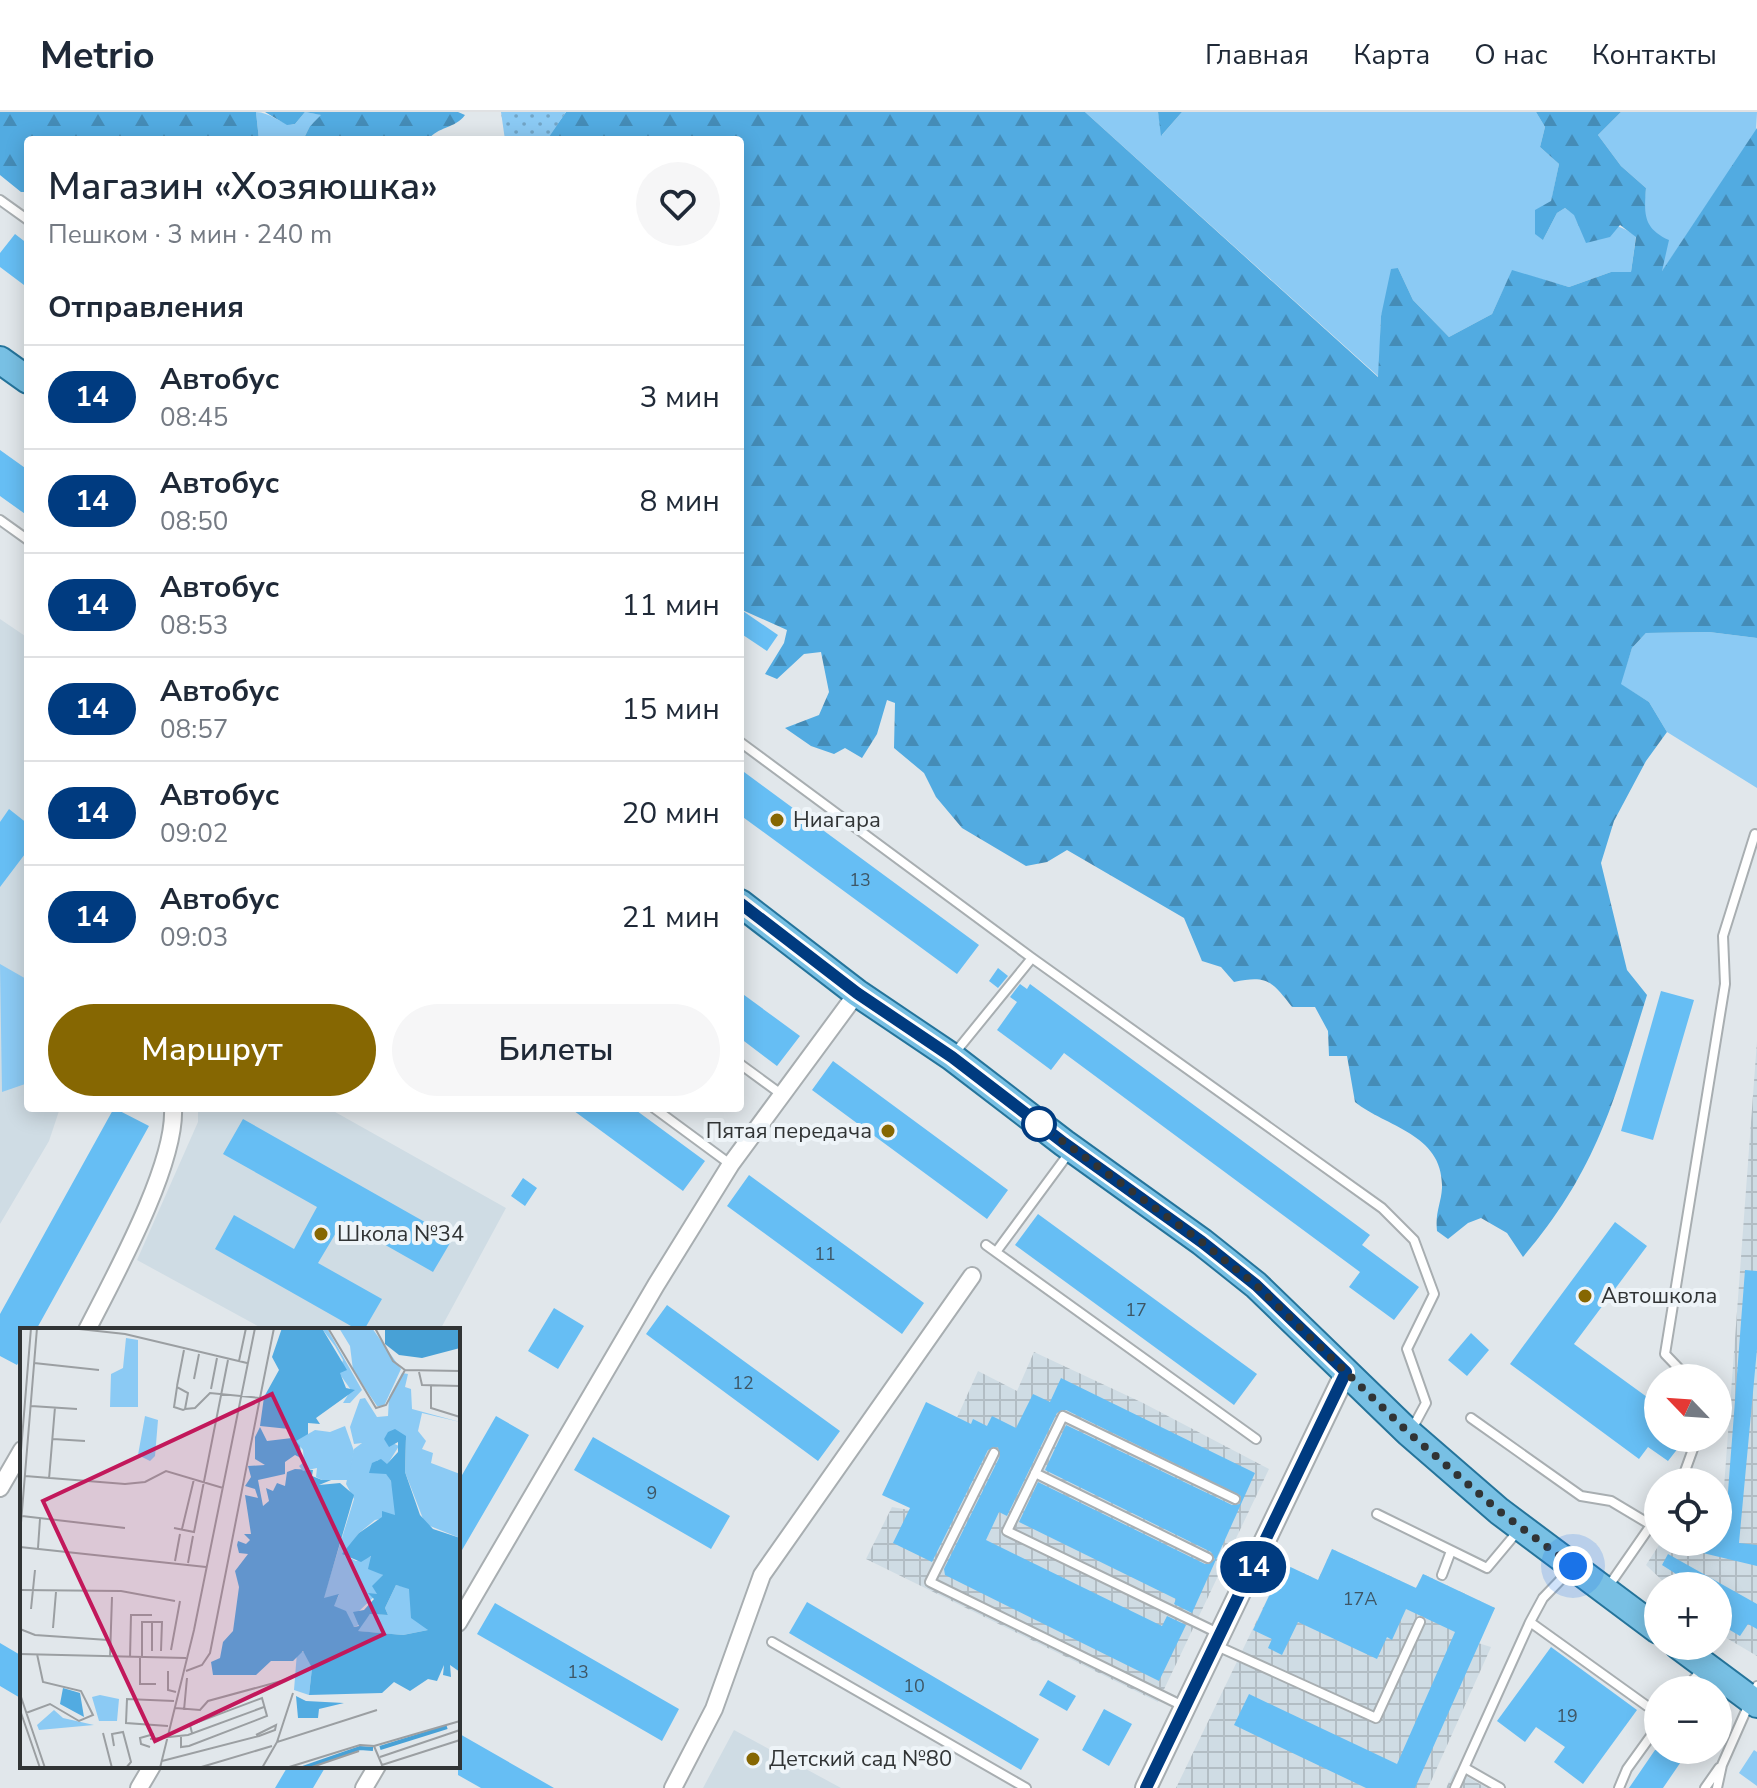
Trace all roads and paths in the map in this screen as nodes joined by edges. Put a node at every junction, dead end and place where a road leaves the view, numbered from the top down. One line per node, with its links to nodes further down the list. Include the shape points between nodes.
1 (0, 200): 2 (lane)
2 (24, 217)
3 (0, 360): 4 (main road)
4 (24, 377)
5 (0, 520): 6 (lane)
6 (24, 537)
7 (744, 745): 10 (lane)
8 (1755, 834): 23 (lane, via 1723,936 1725,984 1665,1354)
9 (744, 906): 11 (main road)
10 (1032, 958): 12 (lane); 26 (lane, via 1382,1208 1414,1240 1434,1294 1407,1349 1426,1403)
11 (857, 993): 12 (main road); 14 (street)
12 (952, 1057): 17 (main road)
13 (744, 1067): 14 (lane)
14 (781, 1094): 18 (street)
15 (173, 1112): 22 (street, via 168,1150)
16 (660, 1112): 18 (lane)
17 (1072, 1149): 20 (lane); 24 (main road, via 1256,1285)
18 (731, 1164): 42 (street)
19 (986, 1245): 20 (lane)
20 (996, 1252): 27 (lane)
21 (972, 1276): 61 (street, via 762,1575 714,1709)
22 (88, 1328)
23 (1675, 1364)
24 (1346, 1372): 26 (main road); 46 (street)
25 (1471, 1418): 34 (lane, via 1581,1496 1611,1501)
26 (1409, 1433): 35 (main road)
27 (1256, 1439)
28 (20, 1453): 31 (street)
29 (994, 1453): 53 (lane, via 930,1582)
30 (1035, 1473): 32 (lane, via 1063,1416); 38 (lane); 46 (lane, via 1007,1531)
31 (0, 1488)
32 (1235, 1499)
33 (1377, 1514): 37 (lane)
34 (1644, 1521)
35 (1522, 1528): 37 (lane, via 1487,1568); 39 (main road)
36 (1644, 1535): 41 (lane)
37 (1451, 1551): 40 (lane)
38 (1208, 1558)
39 (1573, 1566): 41 (main road); 45 (lane, via 1543,1598)
40 (1442, 1575)
41 (1605, 1591): 43 (main road)
42 (460, 1620)
43 (1644, 1620)
44 (1420, 1622): 46 (lane, via 1376,1718)
45 (1530, 1622): 52 (lane); 58 (lane)
46 (1218, 1640): 53 (street)
47 (772, 1642): 62 (lane)
48 (1698, 1660): 49 (main road)
49 (1705, 1665): 50 (lane); 51 (main road)
50 (1696, 1676)
51 (1754, 1696): 55 (lane)
52 (1644, 1704)
53 (1186, 1707): 63 (street)
54 (1644, 1745): 66 (lane)
55 (1722, 1765): 67 (lane); 68 (lane)
56 (151, 1768): 59 (street)
57 (376, 1768): 60 (street)
58 (1465, 1768): 64 (lane); 65 (lane)
59 (139, 1788)
60 (364, 1788)
61 (673, 1788)
62 (1023, 1788)
63 (1146, 1788)
64 (1455, 1788)
65 (1500, 1788)
66 (1619, 1788)
67 (1705, 1788)
68 (1717, 1788)

